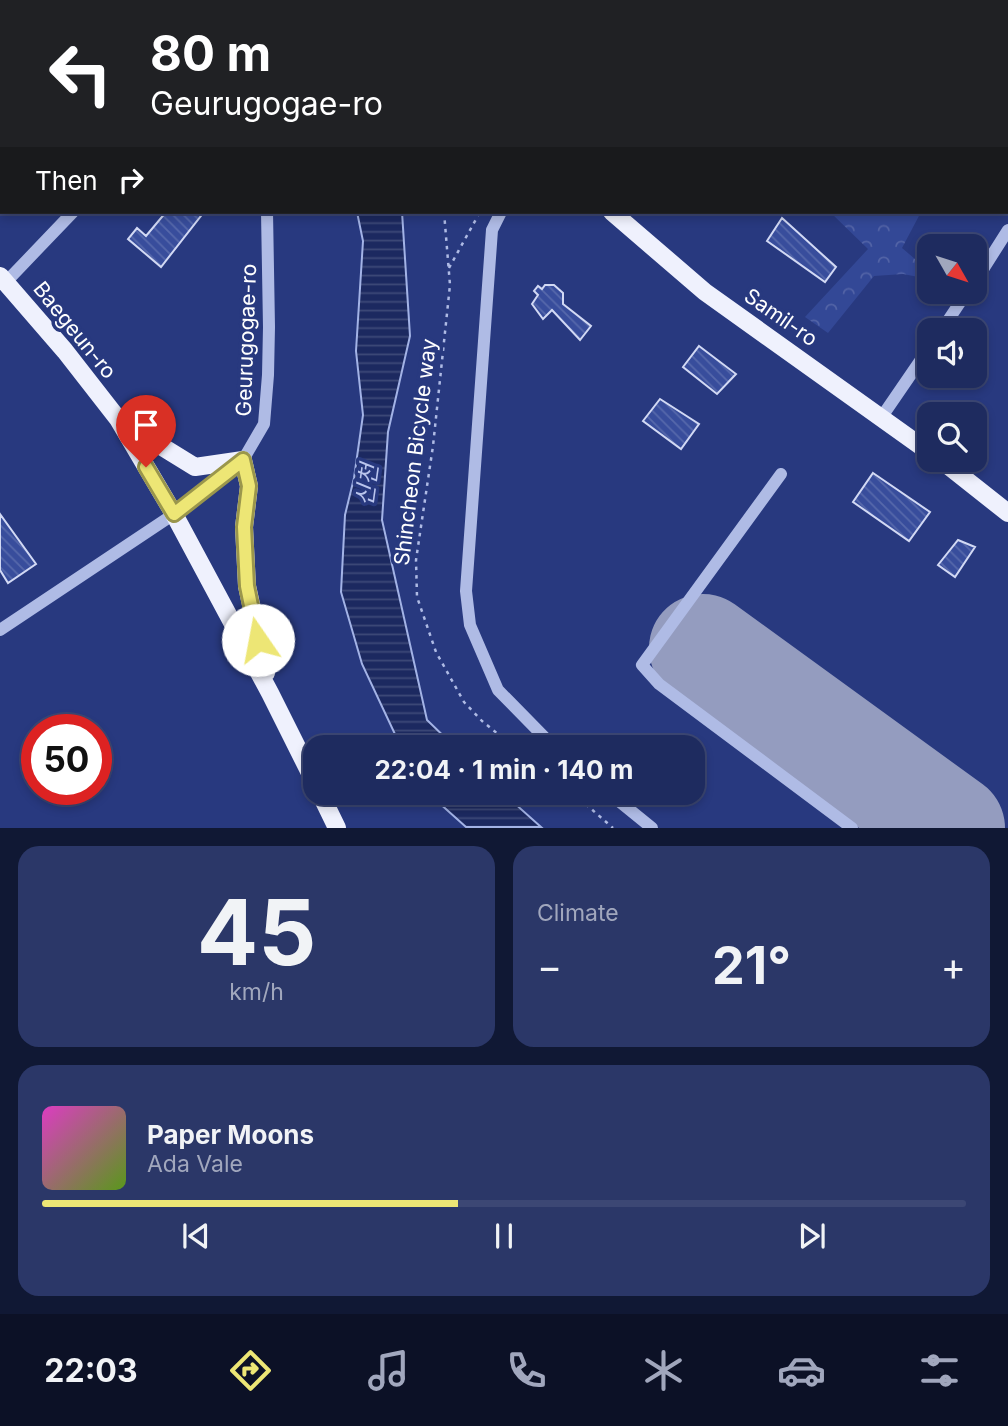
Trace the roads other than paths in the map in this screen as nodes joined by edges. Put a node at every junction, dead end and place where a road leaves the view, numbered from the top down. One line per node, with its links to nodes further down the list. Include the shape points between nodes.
1 (71, 214): 9 (street)
2 (267, 214): 14 (street, Geurugogae-ro, via 264,424)
3 (500, 214): 21 (street, via 492,230 466,591 470,625 498,690)
4 (601, 214): 7 (main road)
5 (614, 214): 7 (main road, Samil-ro)
6 (1008, 230): 8 (street)
7 (646, 242): 11 (main road, Samil-ro, via 705,292)
8 (987, 263)
9 (3, 279): 12 (main road, Baegeun-ro)
10 (917, 366): 11 (street)
11 (881, 418): 13 (main road, Samil-ro)
12 (118, 419): 14 (main road, via 195,467); 18 (main road, Baegeun-ro)
13 (917, 444)
14 (243, 460): 18 (street, Geurugogae-ro); 20 (main road, via 249,486 244,527 247,586)
15 (956, 472): 17 (main road)
16 (780, 474): 27 (street, via 642,665 659,684)
17 (1008, 513)
18 (174, 514): 19 (street, Geurugogae-ro); 20 (main road, Baegeun-ro)
19 (0, 631)
20 (270, 693): 22 (main road, Baegeun-ro)
21 (542, 735)
22 (303, 759)
23 (326, 805): 25 (main road)
24 (624, 805): 26 (street)
25 (338, 828)
26 (652, 828)
27 (852, 828)

